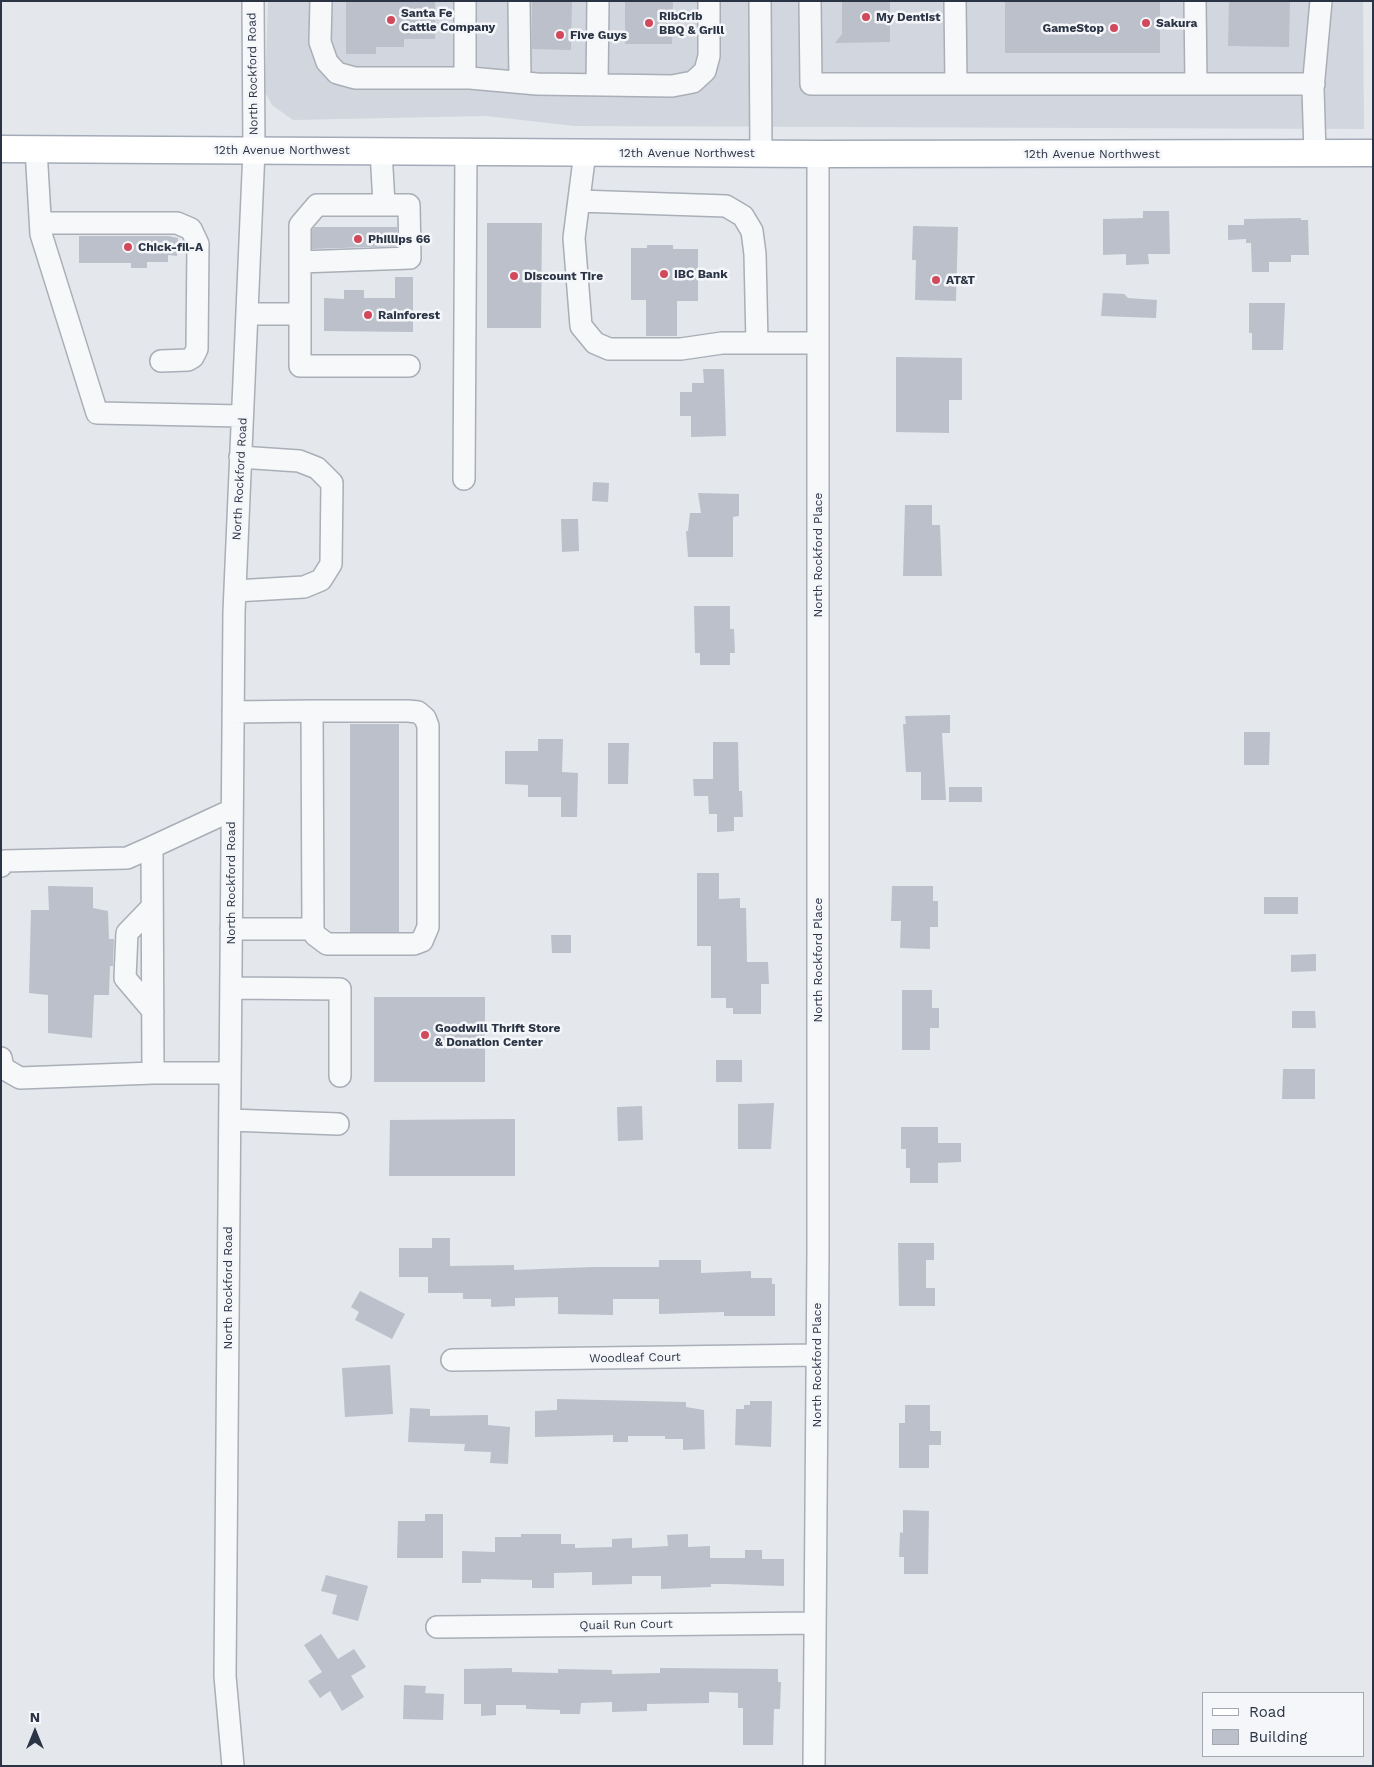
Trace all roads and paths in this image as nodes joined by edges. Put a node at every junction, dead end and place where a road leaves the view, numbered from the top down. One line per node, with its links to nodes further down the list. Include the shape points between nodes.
1 (253, 1): 20 (street, North Rockford Road)
2 (321, 1): 12 (street, via 320,42 327,62 337,73 355,78)
3 (465, 1): 12 (street)
4 (519, 1): 13 (street)
5 (598, 1): 16 (street)
6 (709, 1): 16 (street, via 709,56 704,71 693,82 672,86)
7 (760, 1): 25 (street)
8 (810, 1): 14 (street, via 811,84)
9 (955, 1): 14 (street)
10 (1195, 1): 15 (street)
11 (1321, 1): 17 (street)
12 (466, 78): 13 (street)
13 (520, 82): 16 (street)
14 (956, 83): 15 (street)
15 (1196, 83): 17 (street)
16 (597, 84)
17 (1314, 84): 27 (street)
18 (1, 149): 19 (main road, 12th Avenue Northwest)
19 (36, 149): 20 (main road, 12th Avenue Northwest); 30 (street)
20 (254, 150): 21 (main road, 12th Avenue Northwest); 32 (street, North Rockford Road)
21 (381, 151): 22 (main road, 12th Avenue Northwest); 29 (street)
22 (466, 152): 23 (main road, 12th Avenue Northwest); 40 (street)
23 (585, 152): 25 (main road, 12th Avenue Northwest); 28 (street)
24 (1373, 153): 27 (main road, 12th Avenue Northwest)
25 (761, 154): 26 (main road, 12th Avenue Northwest)
26 (818, 154): 27 (main road, 12th Avenue Northwest); 35 (street, North Rockford Place)
27 (1315, 154)
28 (579, 201): 34 (street, via 726,206 743,216 752,230 756,254); 34 (street, via 574,238 581,326 595,343 609,349 681,349 722,343)
29 (384, 204): 31 (street, via 318,205 300,225); 31 (street, via 409,205 410,258)
30 (41, 223): 36 (street, via 177,223 191,229 198,244 197,349 188,360); 38 (street, via 97,413)
31 (300, 262): 33 (street)
32 (247, 314): 33 (street); 38 (street, North Rockford Road)
33 (300, 314): 37 (street, via 300,366)
34 (757, 343): 35 (street)
35 (818, 343): 56 (street, North Rockford Place)
36 (161, 362)
37 (409, 366)
38 (242, 416): 39 (street, North Rockford Road)
39 (240, 457): 41 (street, North Rockford Road); 41 (street, via 298,461 317,468 332,483 331,564 321,580 304,587)
40 (464, 479)
41 (234, 591): 43 (street, North Rockford Road)
42 (312, 711): 43 (street); 48 (street); 48 (street, via 418,712 428,726 426,934 422,941 414,944 327,944 319,940)
43 (233, 712): 44 (street, North Rockford Road)
44 (232, 810): 45 (street); 47 (street, North Rockford Road)
45 (152, 847): 46 (street, via 127,858 4,861); 51 (street)
46 (1, 866)
47 (231, 928): 48 (street); 49 (street, North Rockford Road)
48 (313, 929)
49 (231, 988): 52 (street, North Rockford Road); 53 (street, via 340,989)
50 (1, 1058): 51 (street, via 3,1068 20,1078)
51 (153, 1073): 52 (street)
52 (230, 1073): 54 (street, North Rockford Road)
53 (340, 1076)
54 (230, 1120): 55 (street); 60 (street, North Rockford Road, via 225,1676)
55 (338, 1124)
56 (817, 1355): 57 (street, Woodleaf Court); 58 (street, North Rockford Place)
57 (452, 1360)
58 (815, 1623): 59 (street, Quail Run Court); 61 (street, North Rockford Place)
59 (437, 1626)
60 (233, 1766)
61 (814, 1766)

